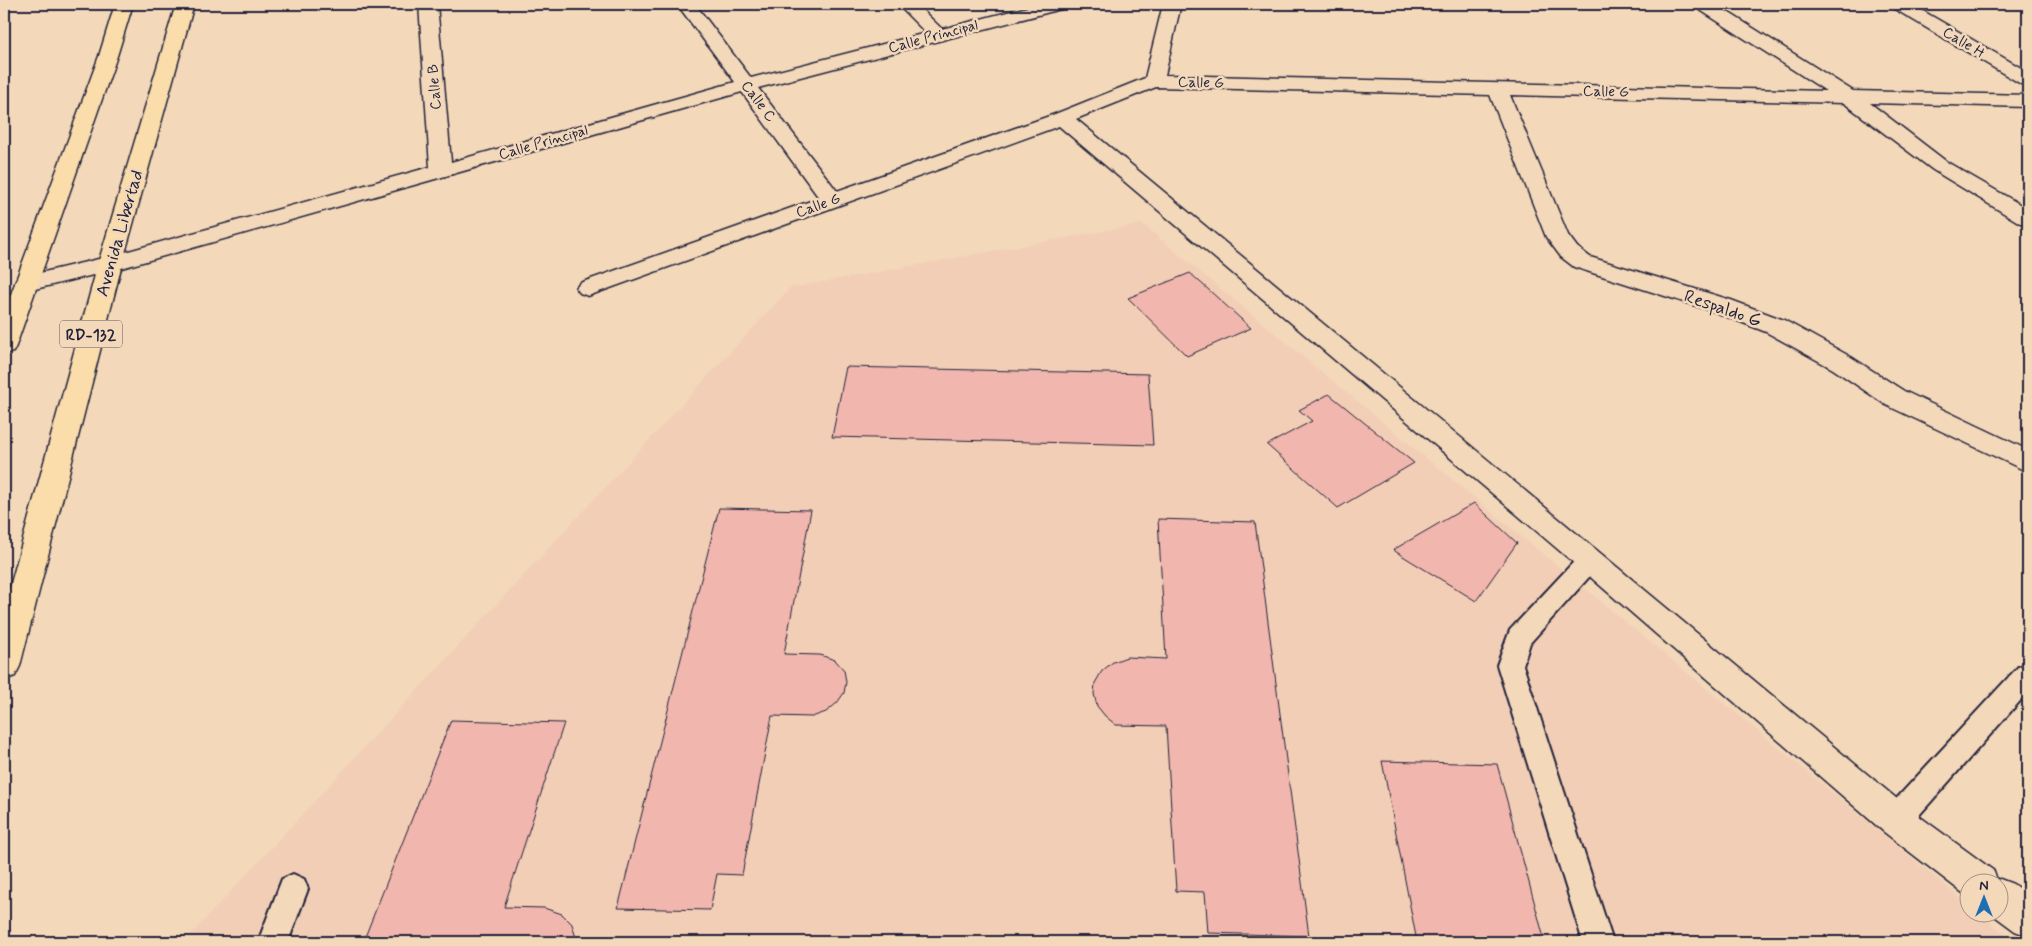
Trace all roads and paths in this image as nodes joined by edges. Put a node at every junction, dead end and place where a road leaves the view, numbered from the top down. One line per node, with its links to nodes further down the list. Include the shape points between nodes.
1 (124, 4): 22 (main road)
2 (185, 4): 21 (main road, Avenida Libertad / RD-132)
3 (428, 4): 18 (street, Calle B)
4 (686, 4): 13 (street, Calle C)
5 (906, 4): 10 (street)
6 (1059, 4): 10 (street, Calle Principal)
7 (1172, 4): 12 (street)
8 (1703, 4): 15 (street)
9 (1899, 4): 11 (street, Calle H)
10 (938, 35): 13 (street, Calle Principal)
11 (2028, 80)
12 (1154, 81): 14 (street, Calle G); 17 (street, Calle G)
13 (747, 85): 18 (street, Calle Principal); 19 (street, Calle C)
14 (1498, 89): 15 (street, Calle G); 25 (street, Respaldo G, via 1557,236 1582,262 1723,306 1775,326 1895,398)
15 (1849, 97): 16 (street, Calle G); 20 (street, via 1940,166)
16 (2028, 101)
17 (1062, 118): 19 (street, Calle G); 26 (street)
18 (441, 171): 21 (street, Calle Principal)
19 (832, 200): 23 (street, Calle G)
20 (2028, 218)
21 (110, 264): 22 (street, Calle Principal); 27 (main road, Avenida Libertad / RD-132)
22 (26, 283): 24 (main road)
23 (588, 288)
24 (4, 346)
25 (2028, 462)
26 (1590, 560): 29 (street); 33 (lane, via 1520,638 1510,665)
27 (4, 666)
28 (2027, 675): 29 (lane)
29 (1896, 820): 30 (street)
30 (1969, 874)
31 (293, 889): 32 (lane)
32 (273, 942)
33 (1598, 942)

